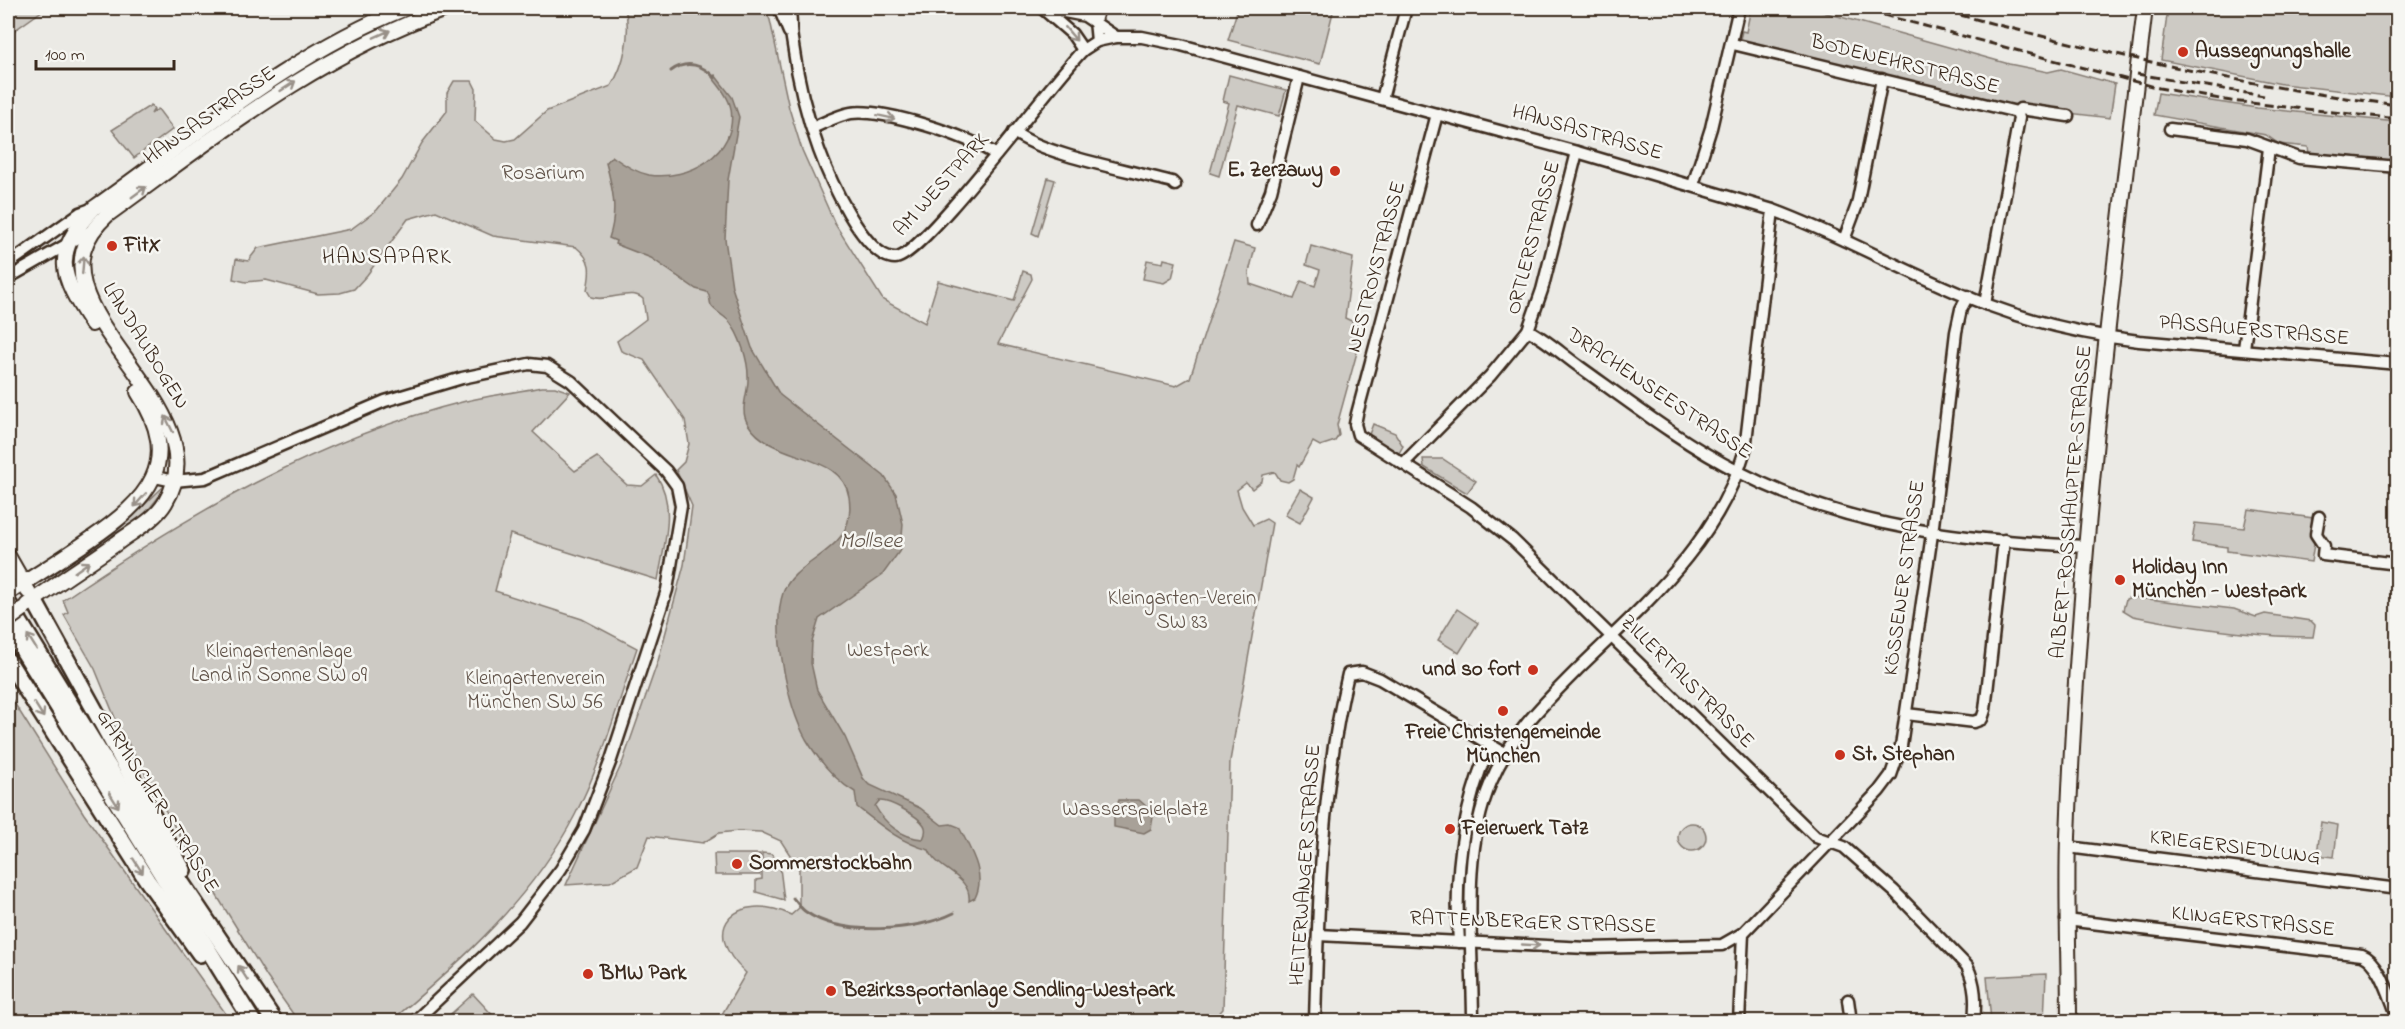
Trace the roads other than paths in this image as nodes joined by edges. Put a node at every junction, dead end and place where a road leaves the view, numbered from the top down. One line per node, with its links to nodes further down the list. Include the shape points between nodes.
1 (406, 8): 31 (main road, HANSASTRASSE, via 343,36 283,70)
2 (448, 8): 34 (main road, HANSASTRASSE, one-way to 2, via 107,215 308,74 371,39)
3 (779, 8): 12 (street, AM WESTPARK)
4 (789, 8): 12 (street, AM WESTPARK)
5 (1043, 8): 10 (street); 15 (street, one-way to 15, via 1072,34)
6 (1099, 8): 10 (street)
7 (1406, 8): 18 (street)
8 (1739, 8): 14 (street)
9 (2145, 8): 42 (main road, ALBERT-ROSSHAUPTER-STRASSE)
10 (1095, 21): 11 (street); 13 (street)
11 (1116, 37): 13 (street, AM WESTPARK); 16 (street, HANSASTRASSE, via 1171,42)
12 (792, 39): 22 (street, AM WESTPARK)
13 (1097, 41): 15 (street, AM WESTPARK)
14 (1733, 44): 17 (street, BODENEHRSTRASSE); 30 (street)
15 (1083, 50): 24 (street, AM WESTPARK)
16 (1299, 77): 18 (street, HANSASTRASSE); 33 (street, via 1271,191)
17 (1882, 79): 19 (street, BODENEHRSTRASSE); 35 (street, via 1857,205)
18 (1382, 99): 20 (street, HANSASTRASSE)
19 (2017, 112): 21 (street, BODENEHRSTRASSE, via 2022,109); 40 (street)
20 (1437, 114): 26 (street, HANSASTRASSE); 45 (street, NESTROYSTRASSE, via 1357,414)
21 (2068, 116)
22 (812, 128): 27 (street, one-way to 27, via 849,113 867,113 957,134); 27 (street, AM WESTPARK, via 827,170 854,220 879,253 897,259 911,252)
23 (2170, 129): 25 (street, via 2247,139)
24 (1014, 132): 27 (street, AM WESTPARK); 29 (street, via 1047,148)
25 (2269, 148): 28 (street, via 2299,158); 43 (street)
26 (1577, 152): 30 (street, HANSASTRASSE); 41 (street, ORTLERSTRASSE)
27 (996, 155)
28 (2397, 167)
29 (1175, 185)
30 (1693, 185): 32 (street, HANSASTRASSE)
31 (94, 208): 36 (main road, via 75,229); 37 (street, HANSASTRASSE, via 80,213)
32 (1773, 210): 35 (street, HANSASTRASSE); 47 (street, via 1745,450)
33 (1257, 225)
34 (94, 229): 36 (street, HANSASTRASSE); 49 (main road, LANDAUBOGEN, one-way to 34, via 177,461 173,434 97,316 84,287 82,265)
35 (1844, 240): 39 (street, HANSASTRASSE)
36 (68, 244): 38 (street, HANSASTRASSE); 48 (main road, LANDAUBOGEN, via 65,268 73,294 154,422 160,449)
37 (8, 264)
38 (8, 278)
39 (1968, 296): 40 (street, HANSASTRASSE); 51 (street, KÖSSENER STRASSE, via 1960,309 1956,332)
40 (1985, 304): 42 (street, HANSASTRASSE)
41 (1528, 330): 46 (street, ORTLERSTRASSE, via 1490,376); 47 (street, DRACHENSEESTRASSE)
42 (2108, 337): 43 (street, PASSAUERSTRASSE); 53 (main road, ALBERT-ROSSHAUPTER-STRASSE)
43 (2244, 349): 44 (street, PASSAUERSTRASSE)
44 (2397, 364)
45 (1356, 431): 46 (street, ZILLERTALSTRASSE, via 1363,441)
46 (1403, 464): 61 (street, ZILLERTALSTRASSE, via 1494,523)
47 (1738, 472): 51 (street, DRACHENSEESTRASSE, via 1840,513); 61 (street, via 1703,538)
48 (154, 477): 49 (street); 56 (main road, LANDAUBOGEN, one-way to 56, via 134,507)
49 (174, 481): 58 (main road, LANDAUBOGEN, one-way to 49, via 147,522 165,504); 80 (street, via 205,478 396,397 529,364 547,366 571,381 677,486 681,496 680,518 667,590 608,770 584,830 561,869 520,922)
50 (2319, 517): 55 (street, via 2316,534 2324,546 2323,555)
51 (1932, 534): 52 (street, DRACHENSEESTRASSE); 63 (street, KÖSSENER STRASSE)
52 (2004, 540): 53 (street, DRACHENSEESTRASSE); 63 (street, via 1982,718 1974,722)
53 (2086, 546): 67 (main road, ALBERT-ROSSHAUPTER-STRASSE)
54 (8, 556): 56 (main road)
55 (2397, 564)
56 (24, 583): 57 (main road, LANDAUBOGEN); 58 (main road)
57 (9, 596): 69 (highway, GARMISCHER STRASSE, one-way to 57, via 136,814)
58 (28, 604): 59 (main road, LANDAUBOGEN, bridge); 69 (highway, via 165,837)
59 (8, 620)
60 (8, 626): 78 (highway, GARMISCHER STRASSE, one-way to 78)
61 (1611, 636): 65 (street, via 1533,714); 66 (street, ZILLERTALSTRASSE, via 1816,837)
62 (8, 661): 78 (highway, one-way to 78, via 147,880 238,1007)
63 (1906, 714): 66 (street, KÖSSENER STRASSE, via 1891,775)
64 (1490, 746): 65 (street, HEITERWANGER STRASSE); 72 (street, HEITERWANGER STRASSE, via 1380,679 1362,672 1348,674 1328,789); 73 (street, via 1469,803 1459,853)
65 (1504, 753): 74 (street, via 1490,784 1474,852)
66 (1830, 842): 71 (street, KÖSSENER STRASSE); 85 (street, ZILLERTALSTRASSE, via 1844,847 1894,891 1957,955 1974,980)
67 (2068, 847): 68 (street, KRIEGERSIEDLUNG); 70 (main road, ALBERT-ROSSHAUPTER-STRASSE)
68 (2397, 889)
69 (203, 913): 79 (highway, GARMISCHER STRASSE, one-way to 69)
70 (2066, 920): 76 (main road, ALBERT-ROSSHAUPTER-STRASSE); 77 (street, KLINGERSTRASSE, via 2362,955 2376,967)
71 (1743, 933): 74 (street, RATTENBERGER STRASSE, one-way to 71, via 1587,948 1722,945); 83 (street)
72 (1318, 935): 73 (street, RATTENBERGER STRASSE); 81 (street, HEITERWANGER STRASSE)
73 (1459, 942): 74 (street, RATTENBERGER STRASSE)
74 (1473, 943): 82 (street)
75 (1848, 1000): 84 (street)
76 (2069, 1003): 86 (main road, ALBERT-ROSSHAUPTER-STRASSE); 87 (main road, ALBERT-ROSSHAUPTER-STRASSE)
77 (2397, 1017)
78 (253, 1022)
79 (275, 1022)
80 (414, 1022)
81 (1315, 1022)
82 (1473, 1022)
83 (1738, 1022)
84 (1851, 1022)
85 (1974, 1022)
86 (2069, 1022)
87 (2073, 1022)

